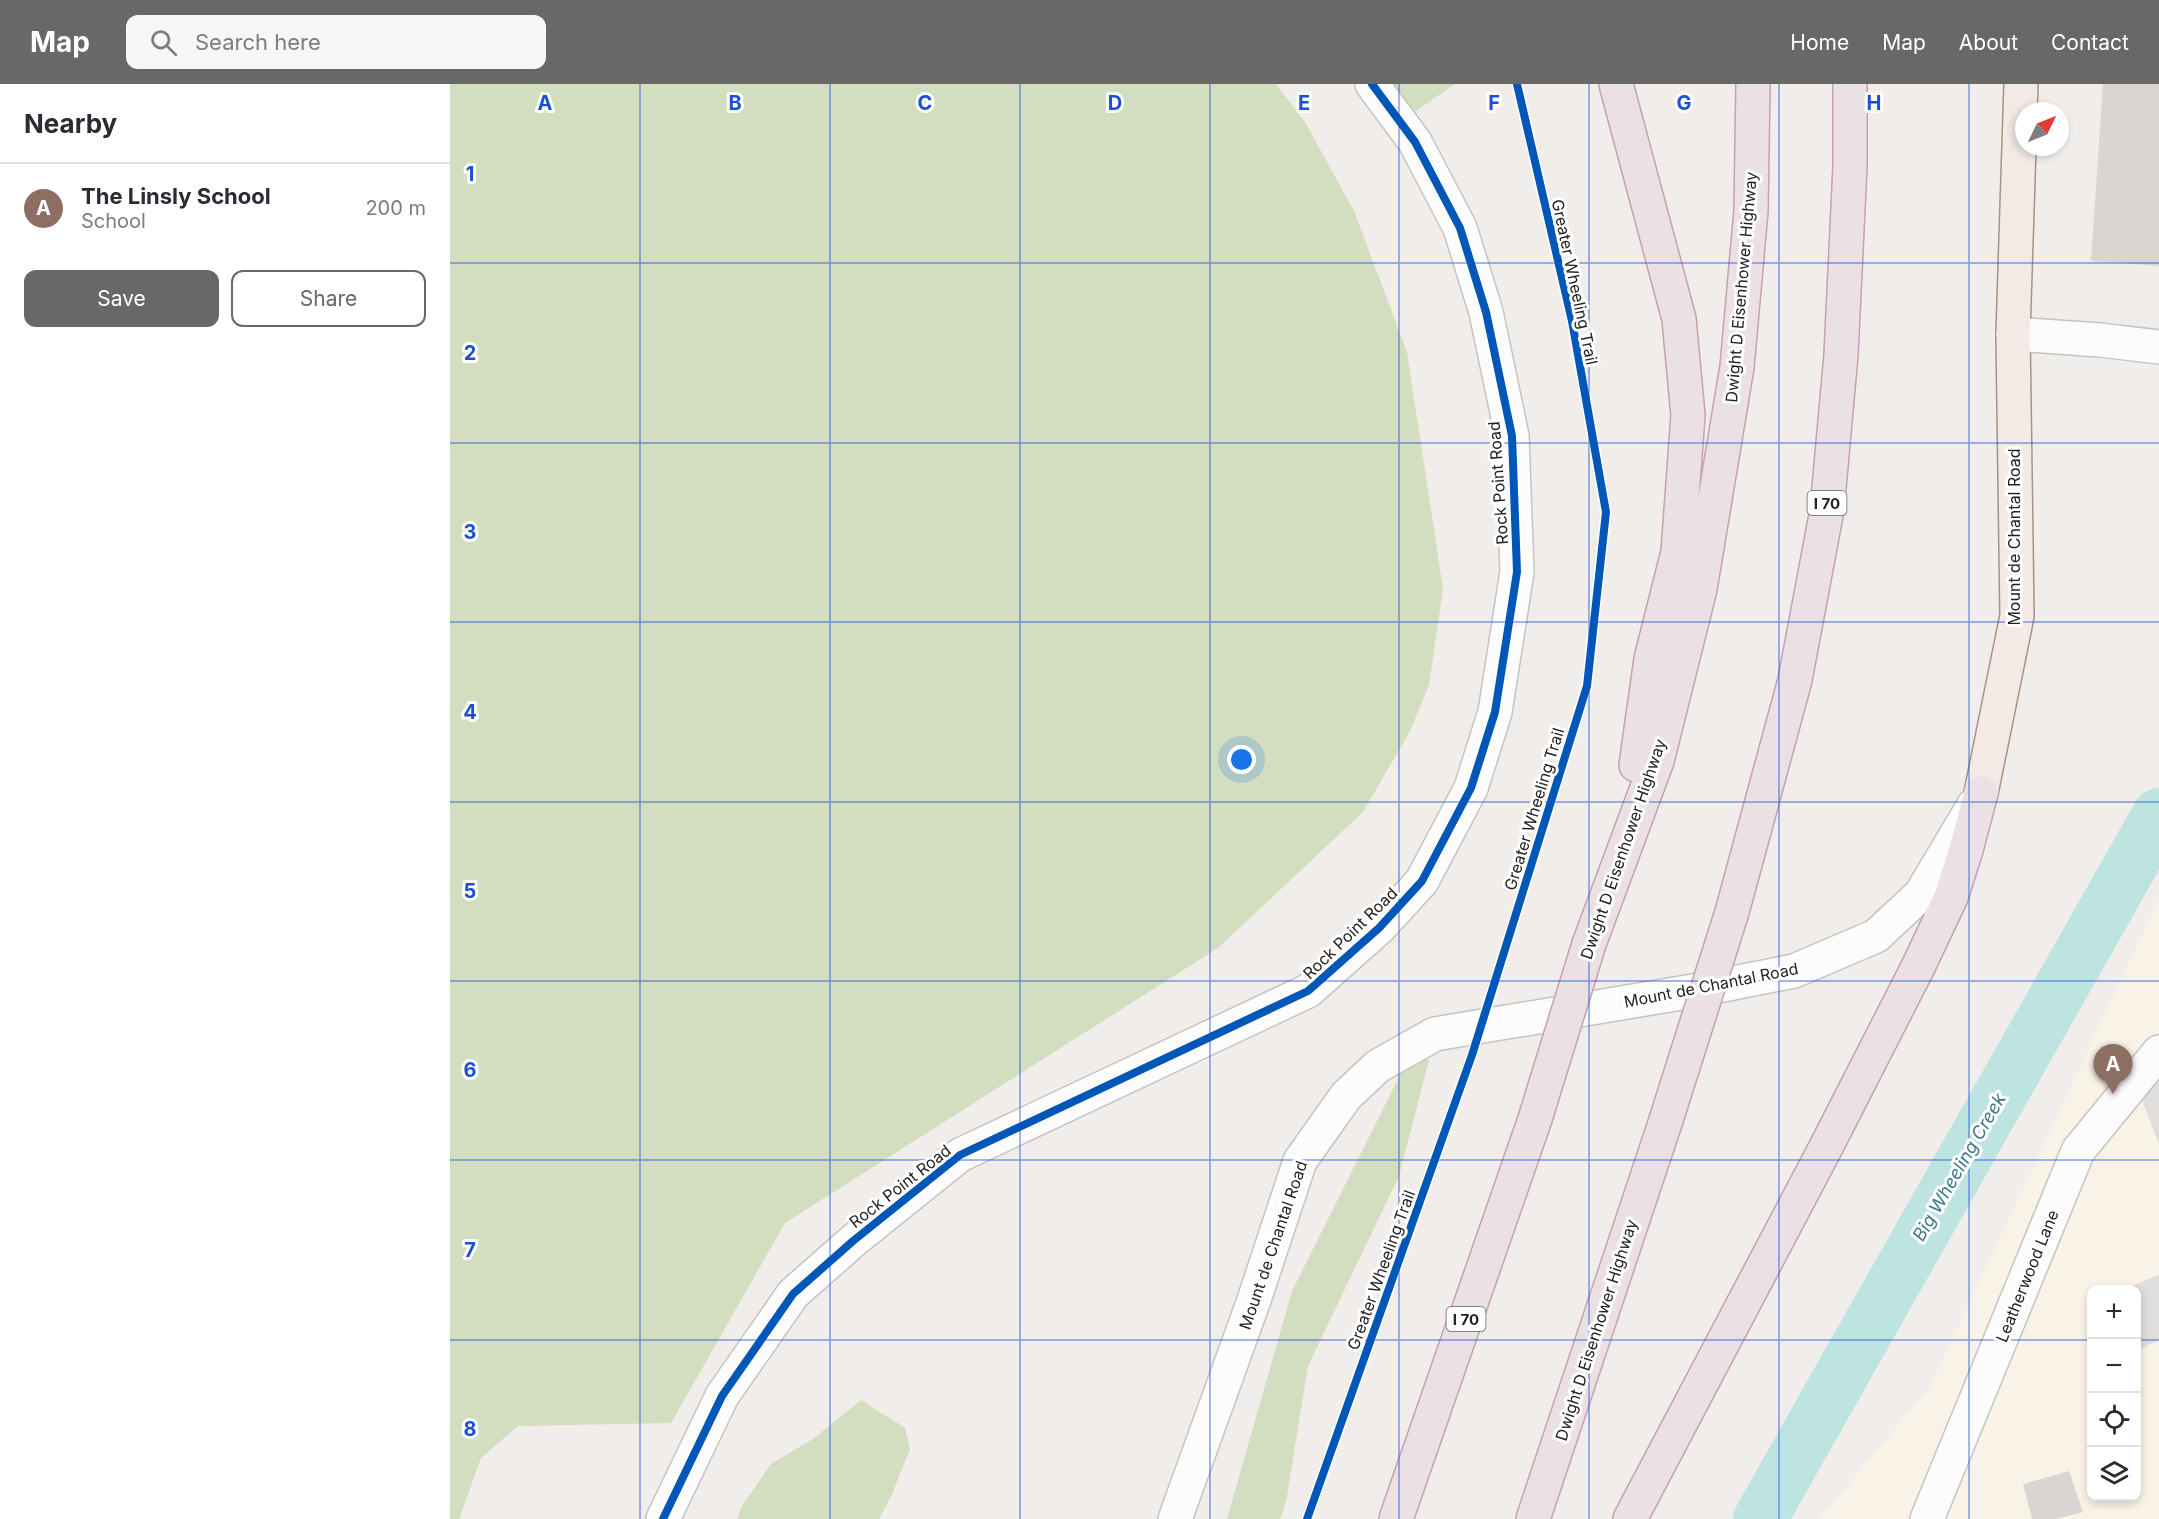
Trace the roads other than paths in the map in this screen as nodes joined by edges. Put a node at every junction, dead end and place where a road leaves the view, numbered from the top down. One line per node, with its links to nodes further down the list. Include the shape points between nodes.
1 (1372, 84): 11 (street, Rock Point Road, via 1415,142 1460,228 1486,312 1512,436 1517,572 1495,712 1472,788 1422,881 1379,928 1308,991 960,1155 793,1294 722,1396)
2 (1616, 84): 9 (highway, via 1679,319 1688,415 1678,552 1651,659)
3 (1753, 84): 9 (highway, Dwight D Eisenhower Highway / I 70, via 1751,211 1737,367 1700,589 1656,761)
4 (1850, 84): 14 (highway, Dwight D Eisenhower Highway / I 70, bridge, via 1841,355 1827,510 1796,680 1731,912 1666,1120)
5 (2021, 84): 6 (main road, Mount de Chantal Road)
6 (2013, 334): 7 (street); 8 (main road, Mount de Chantal Road, via 2017,616)
7 (2159, 347)
8 (1981, 793): 12 (street, Mount de Chantal Road, via 1921,894 1876,936 1794,972 1435,1034 1378,1066 1346,1096 1300,1161); 15 (highway, via 1951,897 1918,967)
9 (1622, 857): 13 (highway, Dwight D Eisenhower Highway / I 70, bridge, via 1589,944 1535,1119)
10 (2159, 1052): 16 (street, Leatherwood Lane, via 2078,1151)
11 (663, 1519)
12 (1175, 1519)
13 (1396, 1519)
14 (1533, 1519)
15 (1630, 1519)
16 (1927, 1519)

